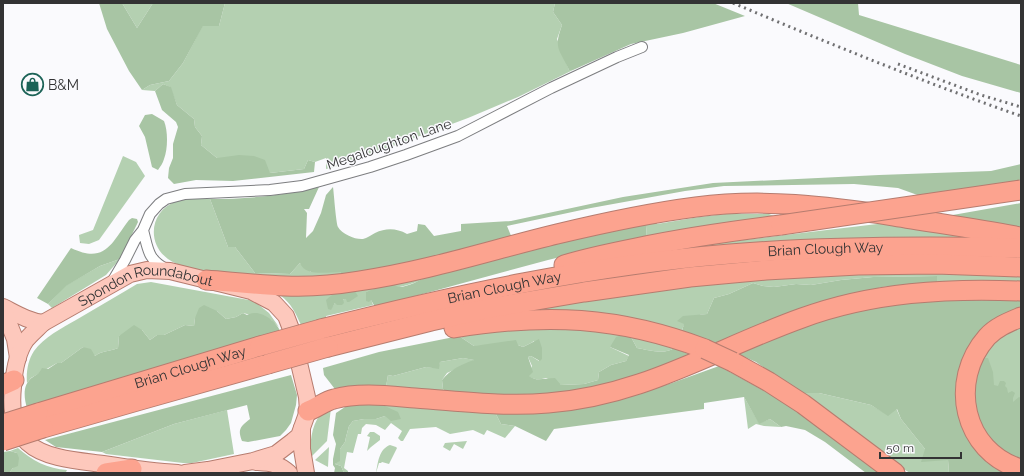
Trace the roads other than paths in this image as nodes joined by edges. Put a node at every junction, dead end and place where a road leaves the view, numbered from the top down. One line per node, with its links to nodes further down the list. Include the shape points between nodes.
1 (642, 47): 3 (street, Megaloughton Lane, via 551,88 458,136 427,148 336,178 302,186 181,194 159,204 150,214)
2 (1021, 190): 10 (highway, bridge, via 714,234 603,255)
3 (143, 230): 7 (street, via 151,257); 9 (street, Megaloughton Lane)
4 (1021, 237): 8 (highway, via 833,207 776,203 723,205 667,211 611,222 414,271 357,281 292,286)
5 (1021, 248): 10 (highway, Brian Clough Way, via 894,246 729,254 652,262)
6 (1021, 267): 15 (highway, Brian Clough Way, via 858,265 690,277 490,308)
7 (170, 271): 8 (main road, Spondon Roundabout); 9 (main road, Spondon Roundabout, via 139,271)
8 (206, 280): 18 (main road, Spondon Roundabout, via 257,293 274,303 286,316 307,397)
9 (112, 284): 14 (main road, Spondon Roundabout)
10 (510, 285): 19 (highway, Brian Clough Way, bridge, via 321,329 260,346)
11 (1021, 291): 18 (highway, via 915,292 830,309 752,337 666,375 626,389 584,399 498,404 353,396 334,399)
12 (3, 308): 14 (main road, via 19,317); 16 (main road, via 15,338)
13 (1021, 317): 24 (highway, via 996,329 980,346 967,375 965,402 971,426 982,442 996,456)
14 (43, 323): 16 (main road, Spondon Roundabout, via 26,341)
15 (335, 345): 19 (highway, Brian Clough Way, bridge, via 144,398); 32 (highway, bridge, via 400,339 502,321 547,319 622,325 666,335 734,362 769,382 803,404)
16 (18, 360): 17 (main road, Spondon Roundabout)
17 (8, 383): 23 (main road, Spondon Roundabout, via 17,429 28,443 56,456)
18 (305, 420): 22 (main road, via 299,436 286,447 276,454); 31 (main road, Spondon Roundabout, via 302,449)
19 (41, 421): 20 (highway, Brian Clough Way, bridge); 21 (highway, Brian Clough Way, bridge)
20 (3, 424)
21 (3, 441)
22 (253, 461): 25 (main road); 30 (main road, via 276,464)
23 (132, 469): 26 (highway); 27 (main road, Spondon Roundabout)
24 (1021, 469)
25 (207, 472): 29 (main road)
26 (106, 473)
27 (165, 473): 28 (main road, Spondon Roundabout)
28 (178, 473)
29 (185, 473)
30 (290, 473)
31 (306, 473)
32 (895, 473)

